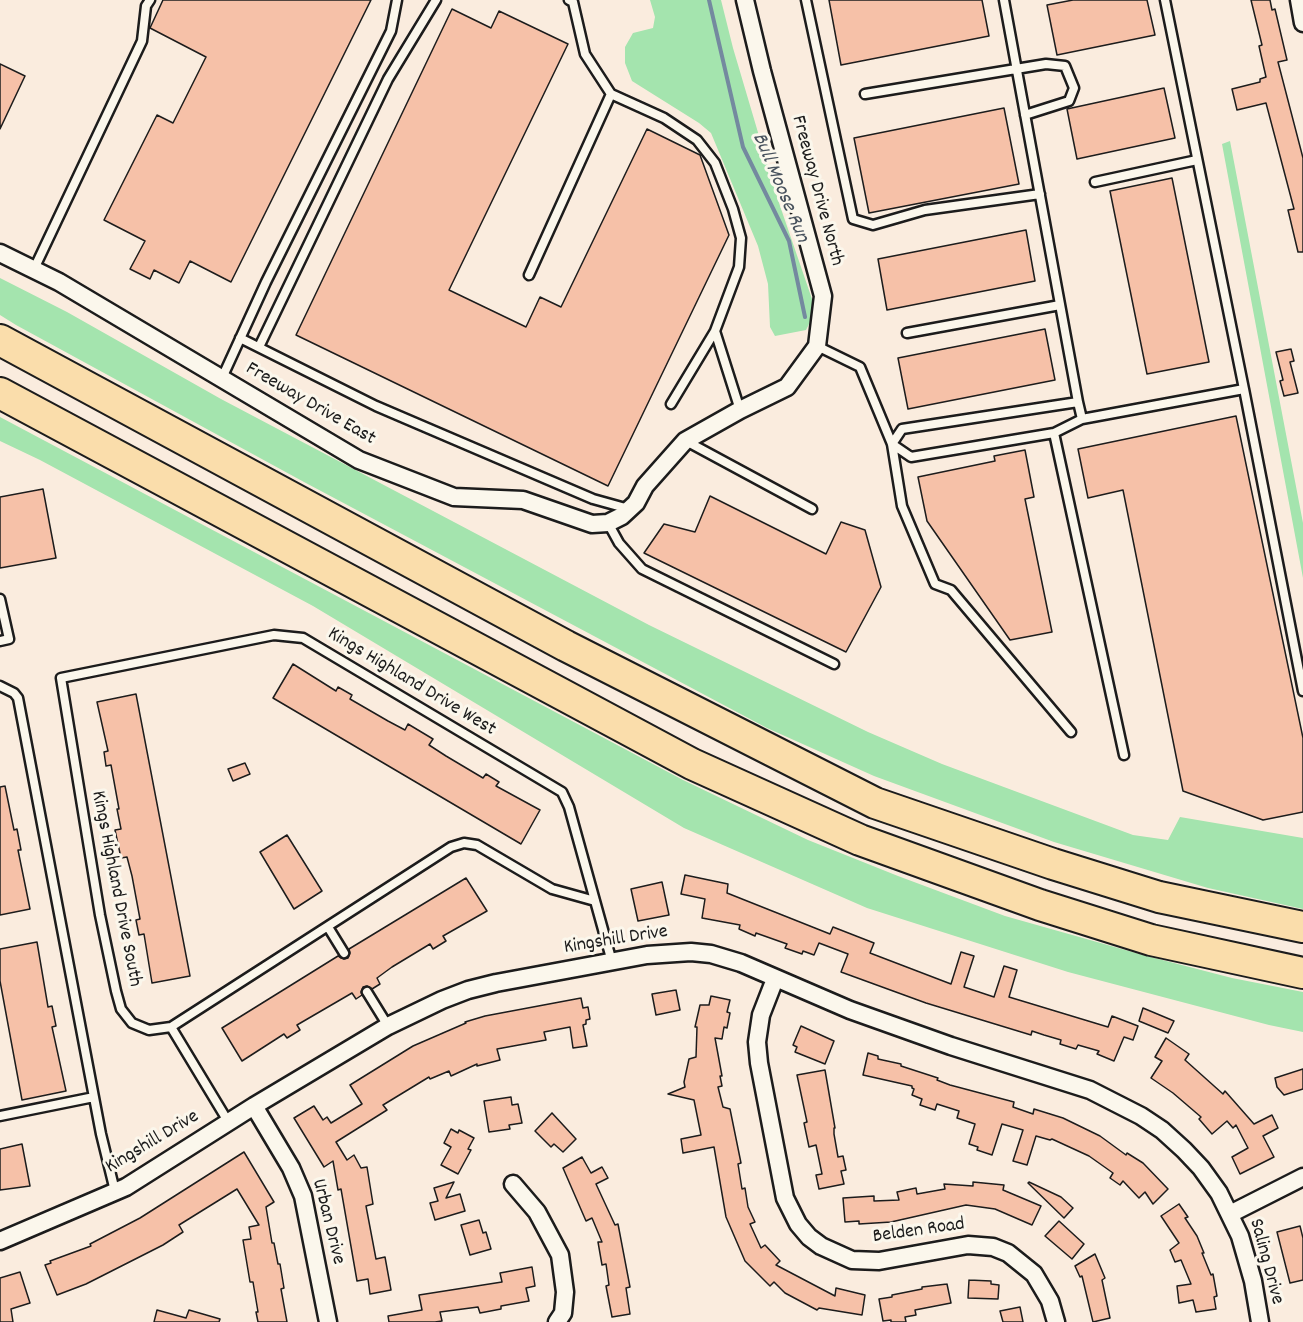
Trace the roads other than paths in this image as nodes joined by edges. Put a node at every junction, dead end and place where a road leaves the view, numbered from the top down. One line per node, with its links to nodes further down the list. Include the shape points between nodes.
1 (150, 0): 19 (lane, via 142,41)
2 (397, 0): 24 (lane, via 391,31)
3 (436, 0): 27 (lane, via 388,79)
4 (568, 0): 12 (lane, via 573,2 585,54)
5 (745, 0): 26 (street, Freeway Drive North, via 823,296)
6 (806, 0): 17 (lane, via 853,219 873,225 924,210)
7 (1004, 0): 11 (lane)
8 (1165, 0): 15 (lane)
9 (1299, 0): 10 (street)
10 (1303, 23)
11 (1017, 68): 13 (lane); 14 (lane); 14 (lane, via 1065,66 1074,88 1068,101)
12 (611, 94): 20 (lane); 22 (lane, via 681,129 697,140 716,163 741,238 740,267)
13 (865, 94)
14 (1025, 115): 17 (lane)
15 (1197, 160): 16 (lane); 29 (lane)
16 (1095, 182)
17 (1040, 194): 21 (lane)
18 (0, 253): 19 (street, Freeway Drive East)
19 (34, 269): 28 (street, Freeway Drive East)
20 (529, 275)
21 (1060, 305): 23 (lane); 31 (lane)
22 (715, 331): 32 (lane); 33 (lane)
23 (907, 333)
24 (240, 338): 27 (lane); 28 (lane)
25 (0, 340): 50 (highway, via 566,646 875,803 1160,897)
26 (818, 346): 33 (street, via 786,387); 37 (lane, via 860,367)
27 (259, 347): 39 (lane, via 376,406 593,499)
28 (222, 378): 39 (street, Freeway Drive East, via 359,460 454,497 523,500 592,524)
29 (1244, 389): 34 (lane); 45 (lane)
30 (0, 393): 53 (highway, via 692,764 860,840 1151,940)
31 (1078, 402): 34 (lane); 37 (lane, via 902,429)
32 (670, 404)
33 (740, 410): 36 (street)
34 (1082, 419): 35 (lane)
35 (1054, 433): 37 (lane, via 911,457); 47 (lane)
36 (685, 441): 38 (lane); 39 (street, via 645,486 636,503)
37 (892, 444): 46 (lane, via 902,506 935,584 951,590)
38 (812, 509)
39 (619, 516): 42 (lane, via 619,543 642,569)
40 (0, 598): 41 (lane, via 9,639)
41 (0, 640)
42 (834, 664)
43 (61, 678): 48 (lane, Kings Highland Drive West, via 274,635 303,638 562,792); 57 (lane, Kings Highland Drive South, via 100,915 121,1009 132,1023 149,1030)
44 (0, 686): 58 (lane, via 18,698)
45 (1303, 691)
46 (1071, 732)
47 (1124, 755)
48 (595, 901): 49 (lane, via 552,889 477,845 464,843); 52 (lane, Kings Highland Drive West)
49 (328, 927): 51 (lane); 57 (lane)
50 (1303, 927)
51 (344, 953)
52 (612, 962): 54 (street, Kingshill Drive, via 691,951 727,959); 56 (street, Kingshill Drive, via 468,990)
53 (1303, 973)
54 (775, 979): 65 (street, Kingshill Drive, via 861,1014 1115,1101 1162,1130 1184,1150 1201,1168); 69 (street, Belden Road, via 760,1015 757,1042 785,1198 798,1224 821,1246 852,1260 879,1261 968,1245 1008,1253 1034,1274 1050,1300)
55 (368, 992): 56 (lane)
56 (388, 1026): 59 (street, Kingshill Drive)
57 (171, 1027): 61 (lane)
58 (94, 1097): 60 (lane); 64 (lane)
59 (254, 1106): 61 (street, Kingshill Drive); 67 (street, Urban Drive, via 303,1196)
60 (0, 1116)
61 (229, 1123): 64 (street, Kingshill Drive)
62 (1303, 1177): 65 (street)
63 (513, 1184): 68 (street, via 537,1212 560,1255 565,1292 563,1313)
64 (115, 1191): 66 (street, Kingshill Drive)
65 (1230, 1214): 70 (street, Saling Drive, via 1248,1261)
66 (0, 1241)
67 (328, 1322)
68 (557, 1322)
69 (1056, 1322)
70 (1260, 1322)

